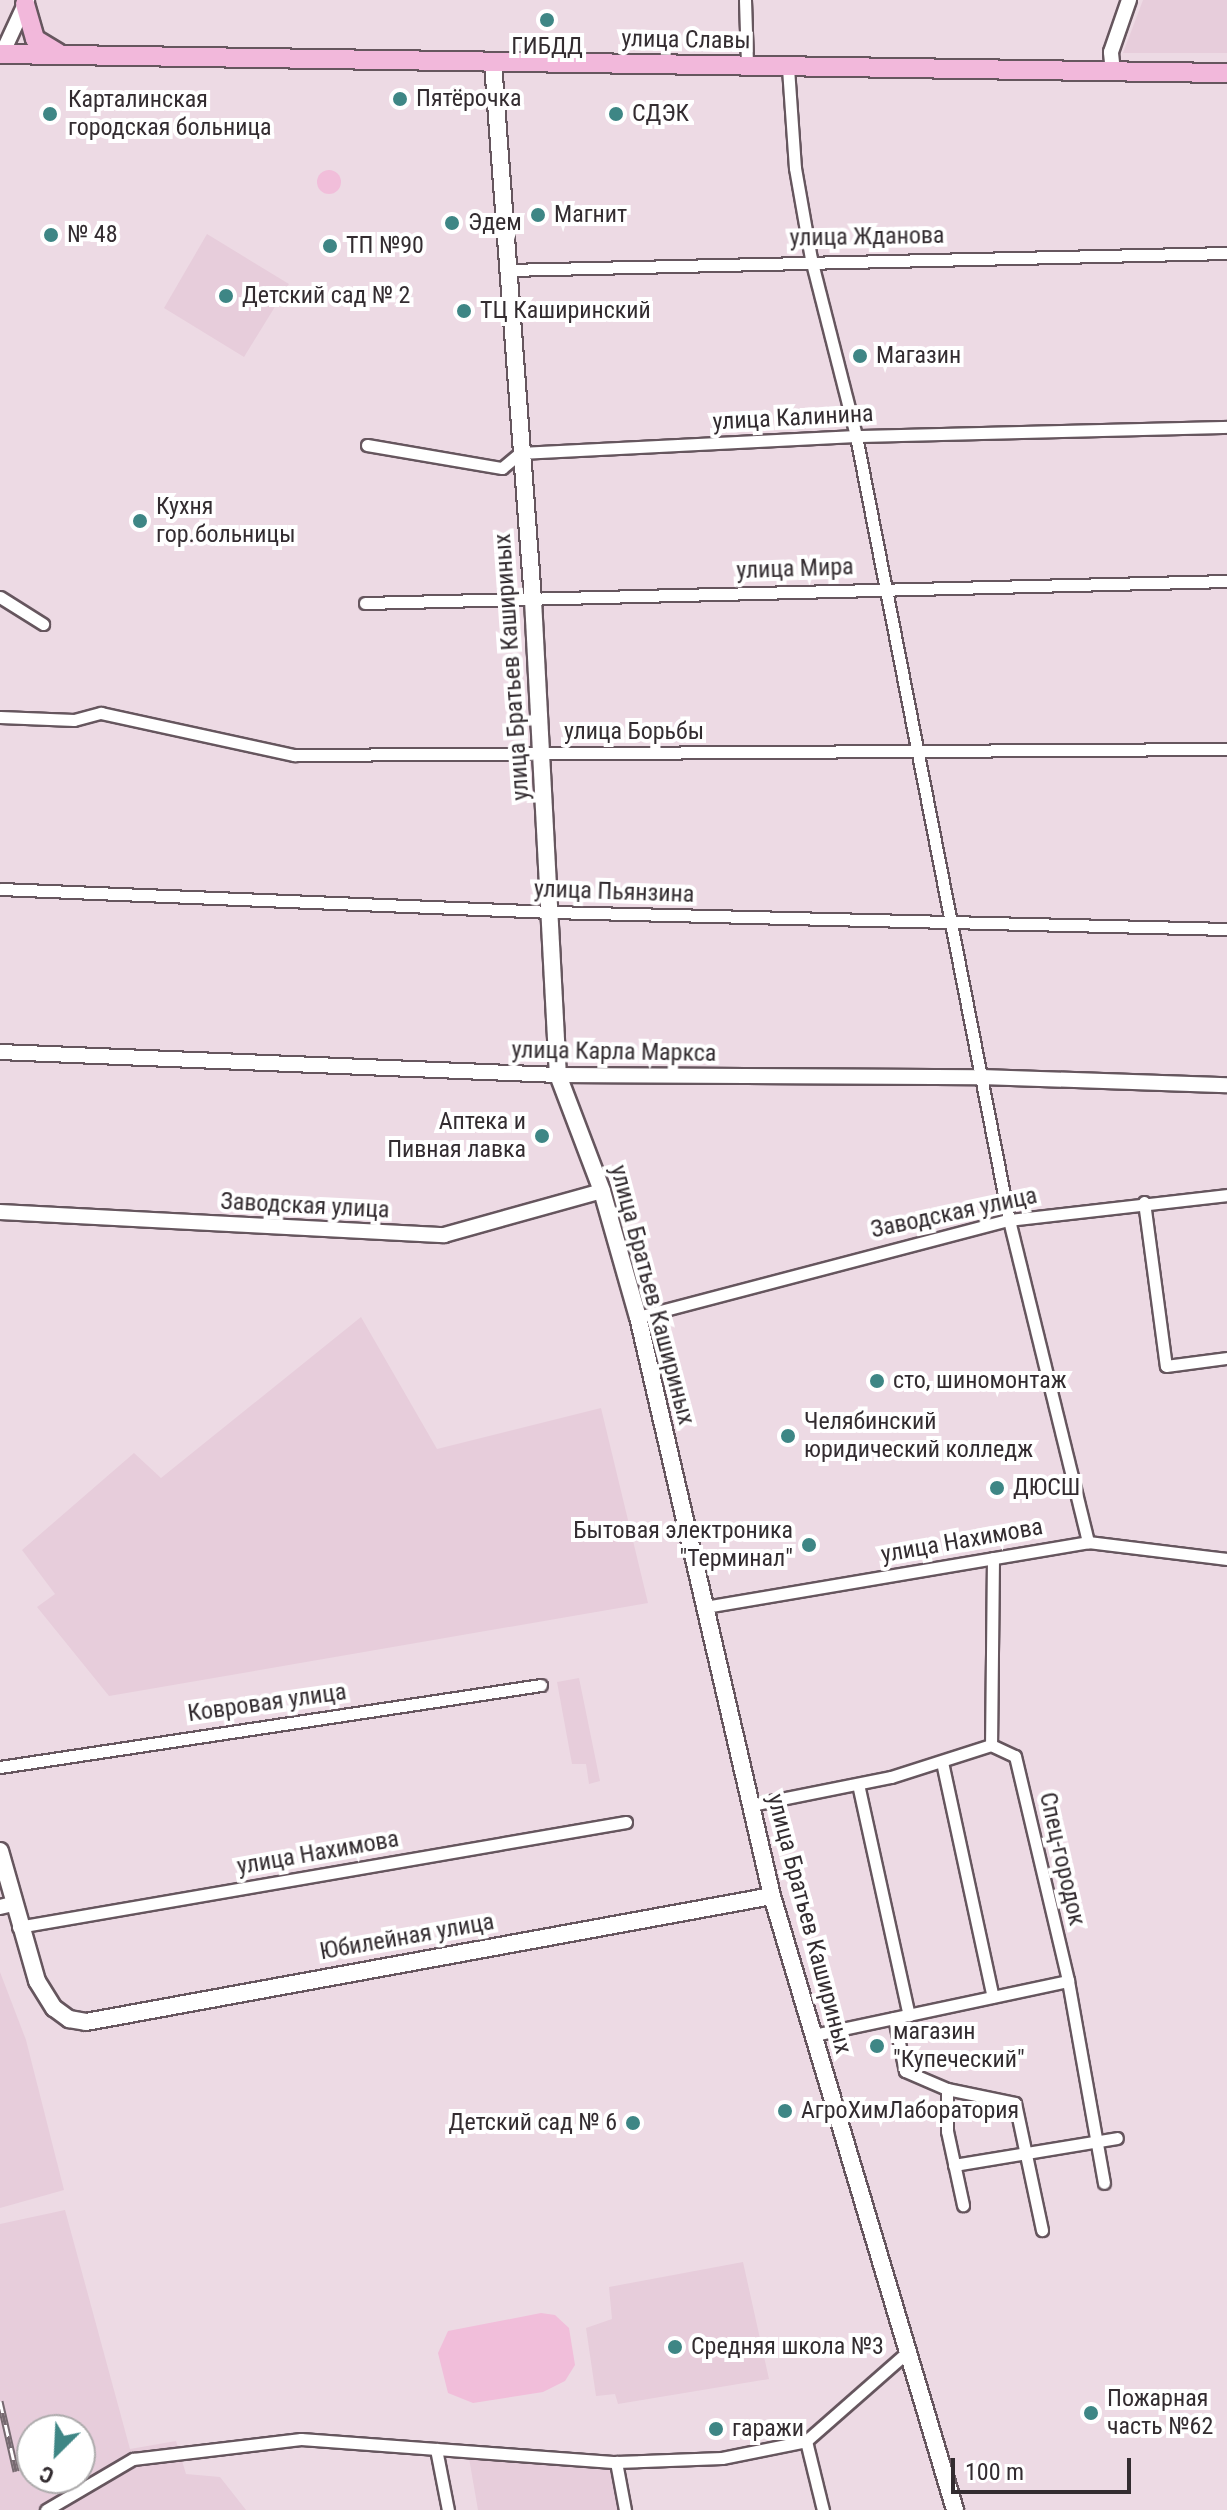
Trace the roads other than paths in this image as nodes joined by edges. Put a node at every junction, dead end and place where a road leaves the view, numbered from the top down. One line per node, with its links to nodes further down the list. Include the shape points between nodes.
1 (745, 0): 7 (street)
2 (1129, 0): 9 (street, via 1111,52)
3 (26, 2): 4 (street); 5 (main road, via 35,39)
4 (1, 54): 5 (main road, улица Славы)
5 (61, 55): 6 (main road, улица Славы)
6 (493, 63): 7 (main road, улица Славы); 13 (main road, улица Братьев Кашириных)
7 (747, 65): 8 (main road, улица Славы)
8 (788, 68): 9 (main road, улица Славы); 12 (street, via 795,168)
9 (1113, 72): 10 (main road, улица Славы)
10 (1227, 73)
11 (1227, 253): 12 (street, улица Жданова)
12 (811, 259): 13 (street, улица Жданова); 15 (street)
13 (507, 270): 17 (main road, улица Братьев Кашириных)
14 (1227, 427): 15 (street, улица Калинина)
15 (856, 436): 17 (street, улица Калинина); 19 (street)
16 (367, 445): 17 (street, улица Калинина, via 502,468)
17 (520, 453): 21 (main road, улица Братьев Кашириных)
18 (1227, 581): 19 (street, улица Мира)
19 (885, 588): 21 (street, улица Мира); 26 (street)
20 (0, 597): 23 (street)
21 (533, 600): 22 (street, улица Мира); 27 (main road, улица Братьев Кашириных)
22 (365, 603)
23 (43, 624)
24 (0, 717): 27 (street, улица Борьбы, via 74,720 101,713 294,755)
25 (1227, 749): 26 (street, улица Борьбы)
26 (918, 751): 27 (street, улица Борьбы); 30 (street)
27 (542, 755): 29 (main road, улица Братьев Кашириных)
28 (0, 889): 29 (street, улица Пьянзина)
29 (551, 912): 30 (street, улица Пьянзина); 33 (main road, улица Братьев Кашириных)
30 (952, 925): 31 (street, улица Пьянзина); 34 (street)
31 (1227, 929)
32 (0, 1052): 33 (street, улица Карла Маркса)
33 (558, 1075): 34 (street, улица Карла Маркса); 36 (main road, улица Братьев Кашириных)
34 (981, 1077): 35 (street, улица Карла Маркса); 40 (street)
35 (1227, 1085)
36 (602, 1191): 39 (street, Заводская улица, via 444,1235); 41 (main road, улица Братьев Кашириных)
37 (1227, 1195): 38 (street, Заводская улица)
38 (1144, 1202): 40 (street, Заводская улица); 42 (street, via 1166,1366)
39 (0, 1212)
40 (1009, 1220): 41 (street, Заводская улица); 43 (street)
41 (638, 1317): 46 (main road, улица Братьев Кашириных)
42 (1227, 1358)
43 (1088, 1542): 44 (street, улица Нахимова); 45 (street, улица Нахимова)
44 (993, 1558): 46 (street, улица Нахимова); 48 (street)
45 (1227, 1559)
46 (705, 1607): 52 (main road, улица Братьев Кашириных)
47 (541, 1685): 50 (street, Ковровая улица)
48 (991, 1745): 49 (street); 58 (street, Спец-городок, via 1015,1756)
49 (942, 1762): 51 (street); 59 (street)
50 (0, 1767)
51 (858, 1784): 52 (street); 60 (street)
52 (751, 1805): 55 (main road, улица Братьев Кашириных)
53 (626, 1822): 57 (street, улица Нахимова)
54 (0, 1851): 56 (main road)
55 (772, 1896): 57 (main road, Юбилейная улица, via 86,2022 69,2019 54,2008 37,1981); 62 (main road, улица Братьев Кашириных)
56 (6, 1905): 57 (main road)
57 (18, 1927)
58 (1068, 1981): 59 (street); 65 (street, Спец-городок)
59 (993, 1997): 60 (street)
60 (909, 2015): 61 (street)
61 (894, 2018): 62 (street); 63 (street, via 905,2071)
62 (814, 2035): 71 (main road, улица Братьев Кашириных)
63 (947, 2089): 66 (street, via 1015,2103); 67 (street)
64 (1117, 2138): 65 (street)
65 (1097, 2143): 66 (street); 68 (street, Спец-городок)
66 (1026, 2154): 67 (street); 70 (street)
67 (954, 2165): 69 (street)
68 (1104, 2183)
69 (963, 2205)
70 (1042, 2230)
71 (906, 2353): 72 (street); 79 (main road, улица Братьев Кашириных)
72 (806, 2441): 74 (street, via 722,2458); 78 (street)
73 (436, 2449): 74 (street); 75 (street, via 301,2439 156,2453 111,2470); 76 (street)
74 (616, 2462): 77 (street)
75 (46, 2510)
76 (448, 2510)
77 (625, 2510)
78 (823, 2510)
79 (955, 2510)

